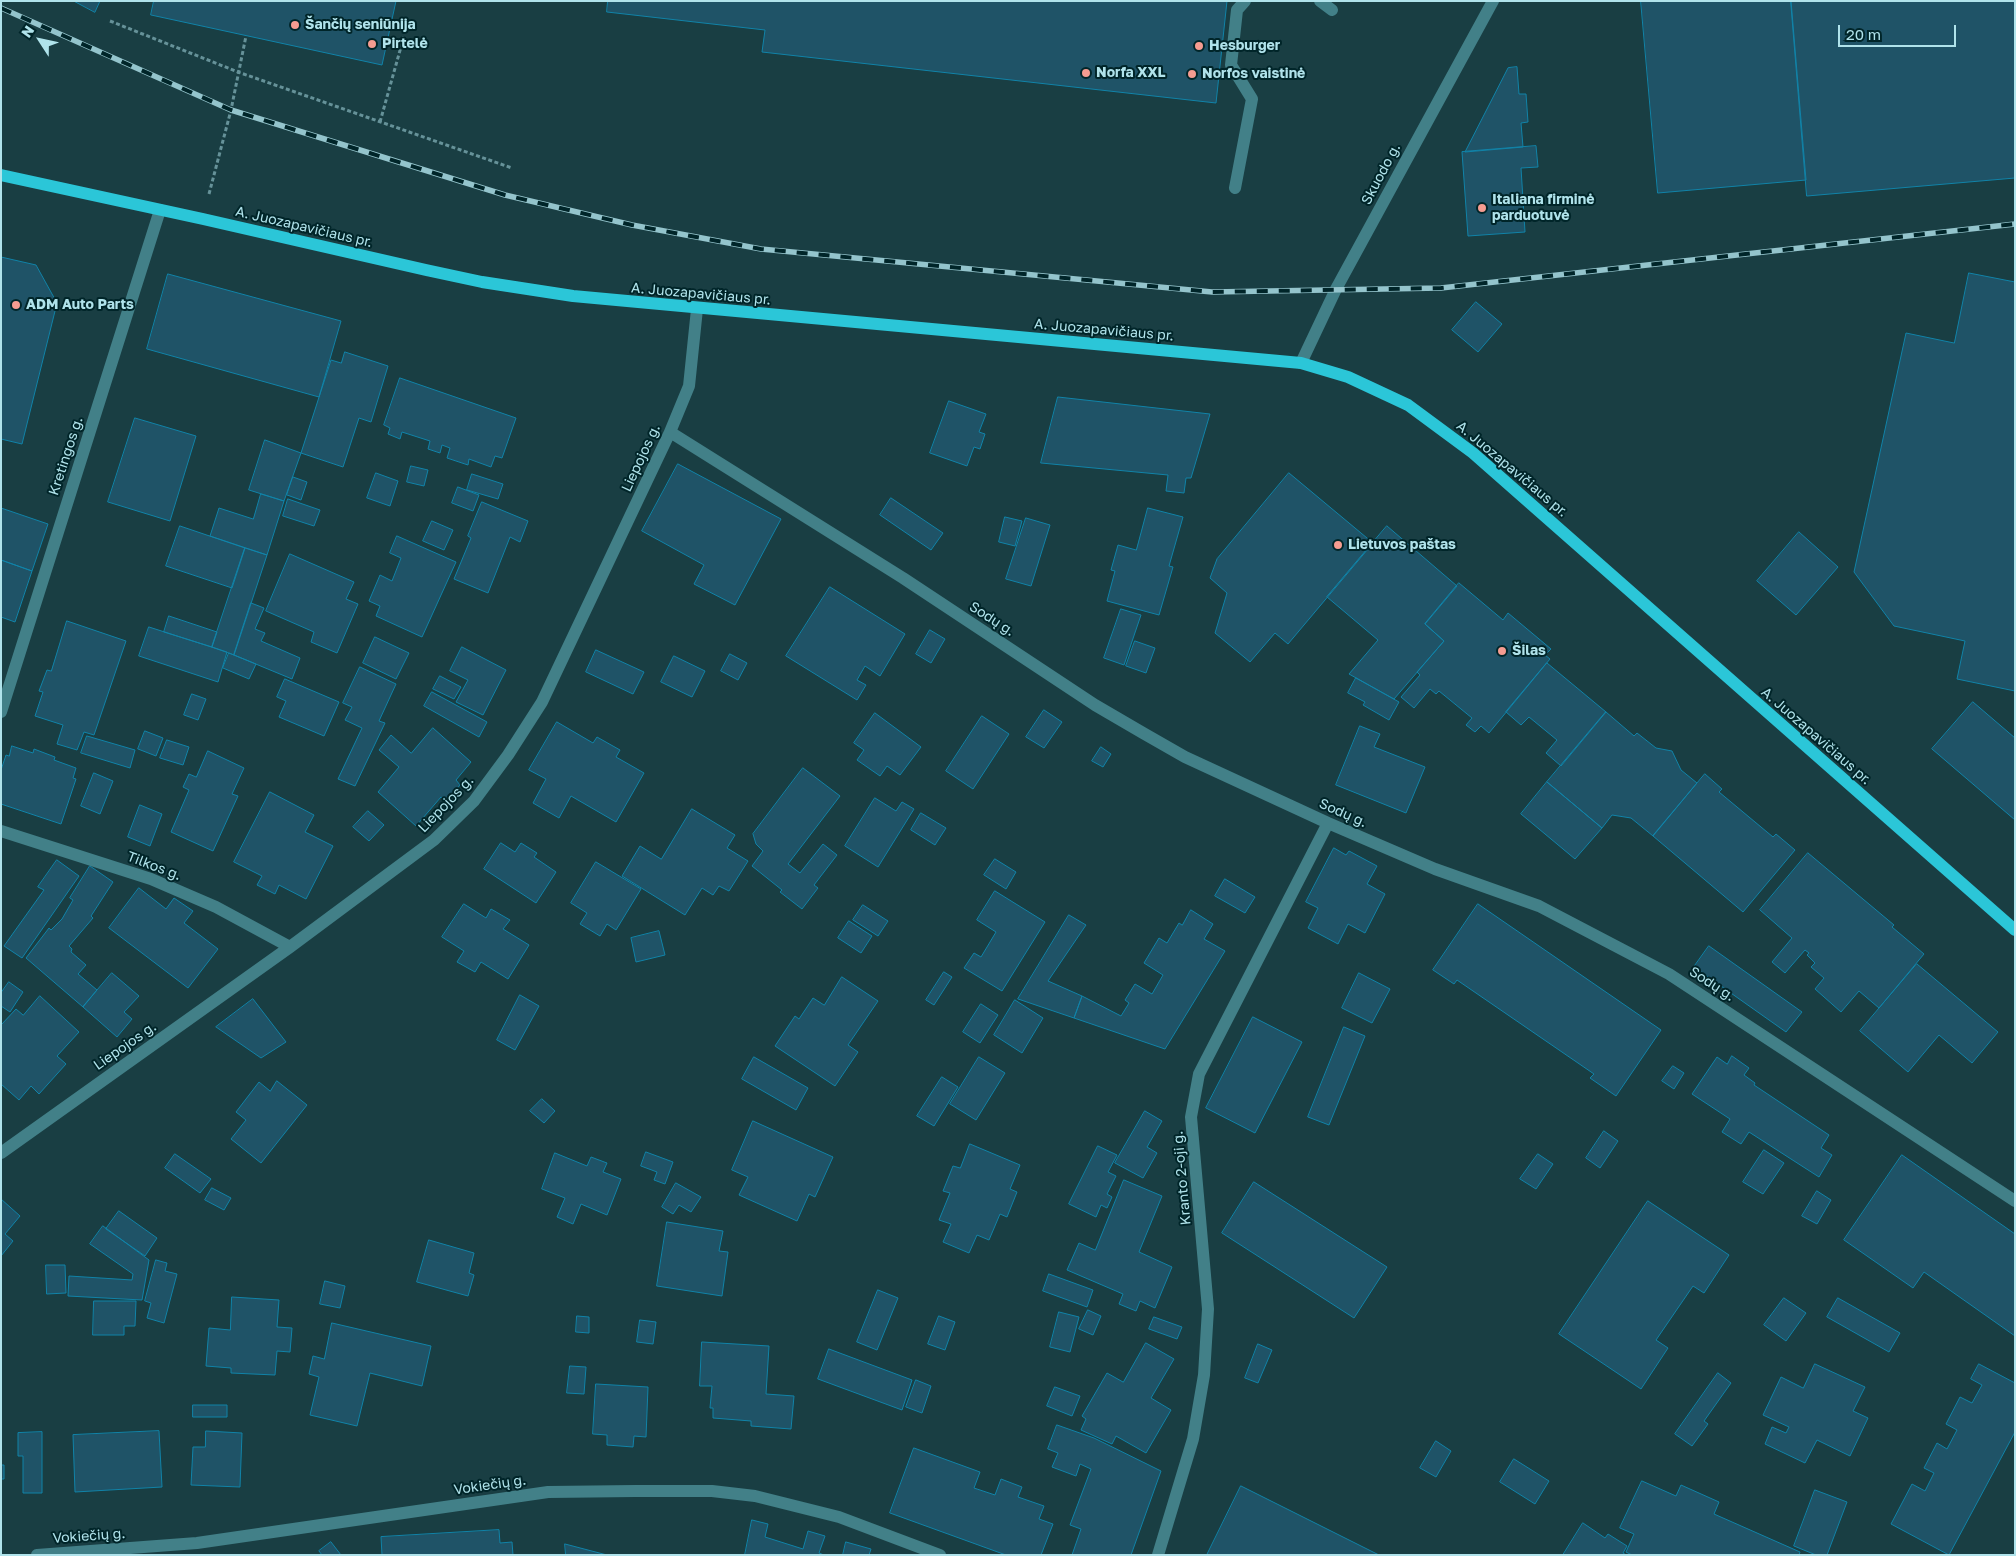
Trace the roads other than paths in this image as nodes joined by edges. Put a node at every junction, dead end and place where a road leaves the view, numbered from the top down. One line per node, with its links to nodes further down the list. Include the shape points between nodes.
1 (1245, 1): 6 (street, via 1238,10 1231,65 1252,98)
2 (1320, 1): 4 (street)
3 (1492, 1): 9 (street, Skuodo g., via 1336,289)
4 (1332, 10)
5 (1, 175): 7 (main road, A. Juozapavičiaus pr.)
6 (1235, 188)
7 (160, 210): 8 (main road, A. Juozapavičiaus pr., via 482,282 573,296); 11 (street, Kretingos g.)
8 (697, 309): 9 (main road, A. Juozapavičiaus pr.); 10 (street, Liepojos g., via 689,386)
9 (1301, 363): 14 (main road, A. Juozapavičiaus pr., via 1348,376 1408,405 1473,453)
10 (670, 432): 12 (street, Sodų g., via 903,578 1095,705 1185,757); 15 (street, Liepojos g., via 542,702 508,755 474,801 434,840)
11 (1, 712)
12 (1328, 823): 17 (street, Sodų g., via 1435,868 1539,906 1670,974); 20 (street, Kranto 2-oji g., via 1199,1074 1191,1117 1208,1309 1204,1375 1193,1439)
13 (1, 831): 15 (street, Tilkos g., via 151,879 216,907)
14 (2015, 930)
15 (290, 947): 16 (street, Liepojos g.)
16 (1, 1153)
17 (2015, 1201)
18 (935, 1554): 19 (street, Vokiečių g., via 839,1517 755,1496 712,1491 635,1491 548,1492 197,1543)
19 (37, 1555)
20 (1158, 1555)

